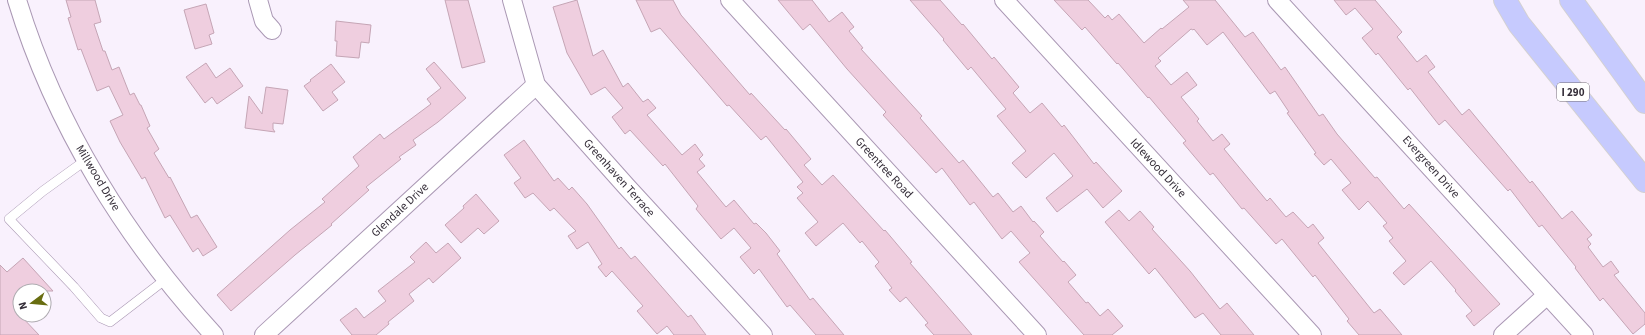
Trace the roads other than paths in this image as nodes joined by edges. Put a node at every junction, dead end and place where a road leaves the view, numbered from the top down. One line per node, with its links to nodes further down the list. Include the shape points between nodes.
1 (17, 0): 16 (street, Millwood Drive, via 33,47)
2 (258, 0): 13 (street, via 264,21)
3 (512, 0): 14 (street, Greenhaven Terrace)
4 (730, 0): 23 (street, Greentree Road)
5 (1004, 0): 24 (street, Idlewood Drive)
6 (1277, 0): 19 (street, Evergreen Drive)
7 (1501, 0): 12 (highway)
8 (1505, 0): 12 (highway, I 290)
9 (1571, 0): 11 (highway)
10 (1575, 0): 11 (highway)
11 (1586, 23): 15 (highway)
12 (1519, 24): 17 (highway, I 290)
13 (272, 30)
14 (536, 85): 21 (street, Glendale Drive); 22 (street, Greenhaven Terrace)
15 (1645, 102)
16 (86, 160): 18 (street, Millwood Drive, via 128,227); 18 (lane, via 9,220 101,318 110,322)
17 (1645, 181)
18 (166, 279): 20 (street, Millwood Drive)
19 (1547, 294): 25 (street); 26 (street, Evergreen Drive)
20 (214, 335)
21 (264, 335)
22 (763, 335)
23 (1037, 335)
24 (1312, 335)
25 (1503, 335)
26 (1584, 335)

